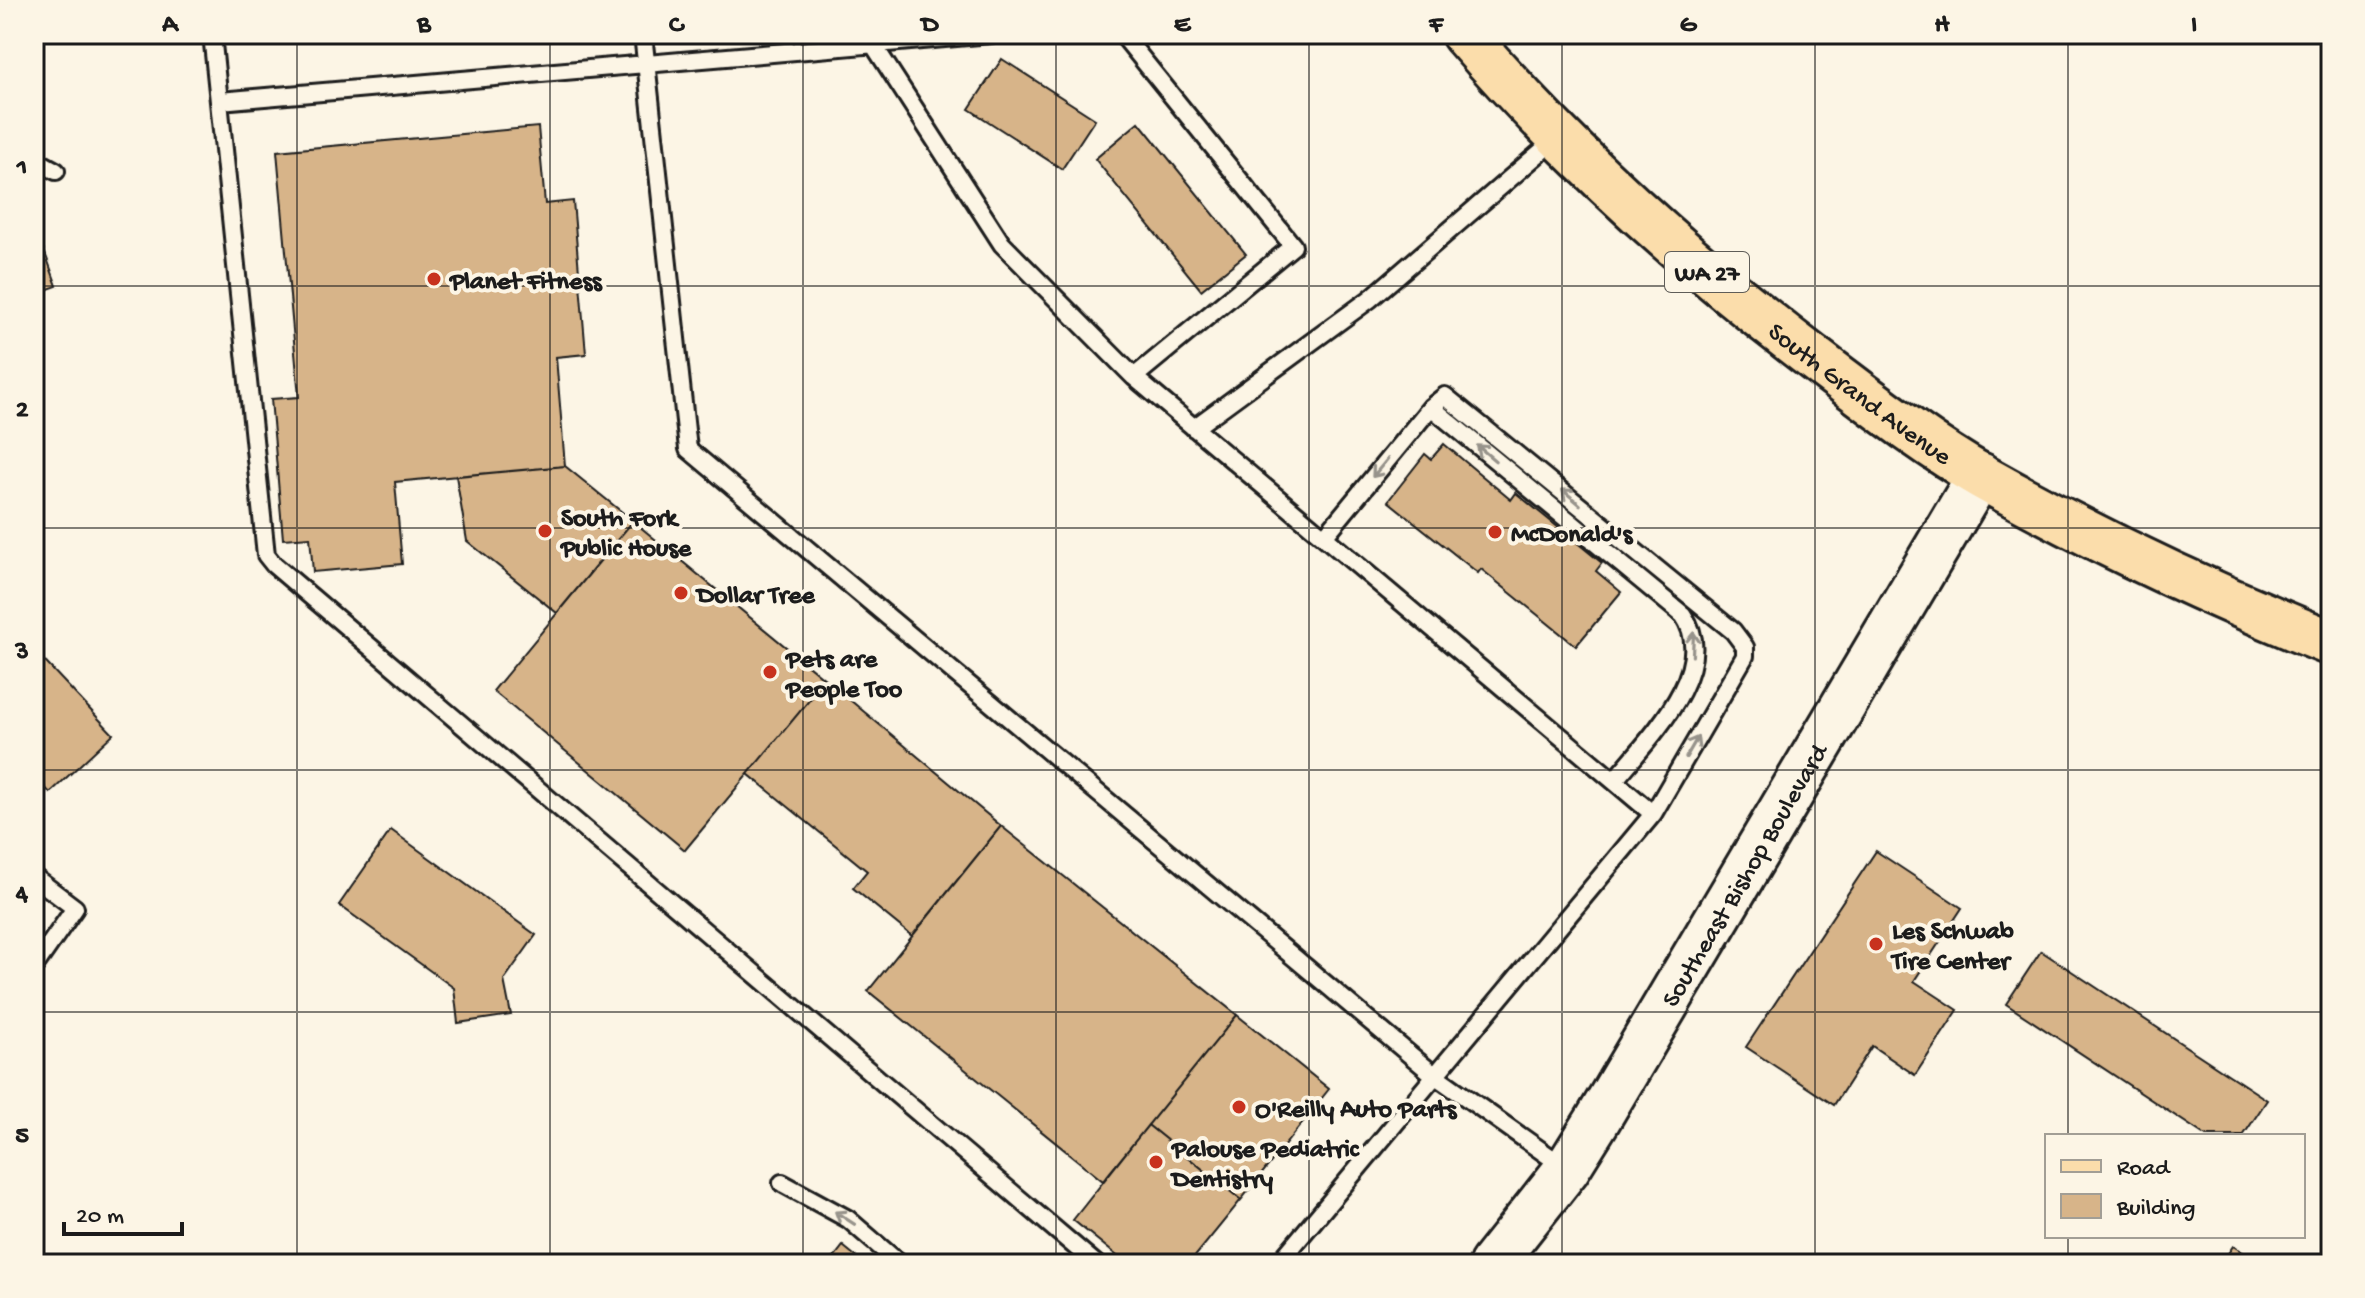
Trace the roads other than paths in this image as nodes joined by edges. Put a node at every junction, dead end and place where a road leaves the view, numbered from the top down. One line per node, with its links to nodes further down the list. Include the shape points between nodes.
1 (212, 34): 8 (lane)
2 (643, 34): 7 (lane)
3 (991, 34): 6 (lane)
4 (1122, 34): 12 (lane, via 1293,246)
5 (1464, 34): 9 (main road, South Grand Avenue / WA 27)
6 (873, 44): 7 (lane); 12 (lane, via 1002,244)
7 (646, 64): 8 (lane); 22 (lane, via 688,449)
8 (220, 101): 26 (lane, via 266,555)
9 (1560, 136): 14 (lane, via 1370,299); 15 (main road, South Grand Avenue / WA 27, via 1626,202 1791,341)
10 (34, 159): 11 (lane)
11 (56, 171)
12 (1134, 377): 14 (lane)
13 (1431, 407): 16 (lane, one-way to 16); 18 (lane, one-way to 13, via 1682,695 1696,644 1693,629 1683,615); 19 (lane, one-way to 13, via 1745,656 1745,647 1733,631 1451,398 1439,397)
14 (1194, 428): 16 (lane)
15 (1980, 475): 17 (main road, South Grand Avenue / WA 27, via 2207,593); 23 (street, Southeast Bishop Boulevard)
16 (1324, 537): 18 (lane)
17 (2331, 643)
18 (1614, 781): 19 (lane)
19 (1653, 814): 22 (lane)
20 (34, 877): 21 (lane, via 75,908)
21 (34, 967)
22 (1433, 1074): 23 (lane); 27 (lane)
23 (1567, 1169): 28 (street, Southeast Bishop Boulevard)
24 (782, 1183): 25 (lane, one-way to 24, via 848,1219)
25 (900, 1264)
26 (1096, 1264)
27 (1278, 1264)
28 (1492, 1264)

